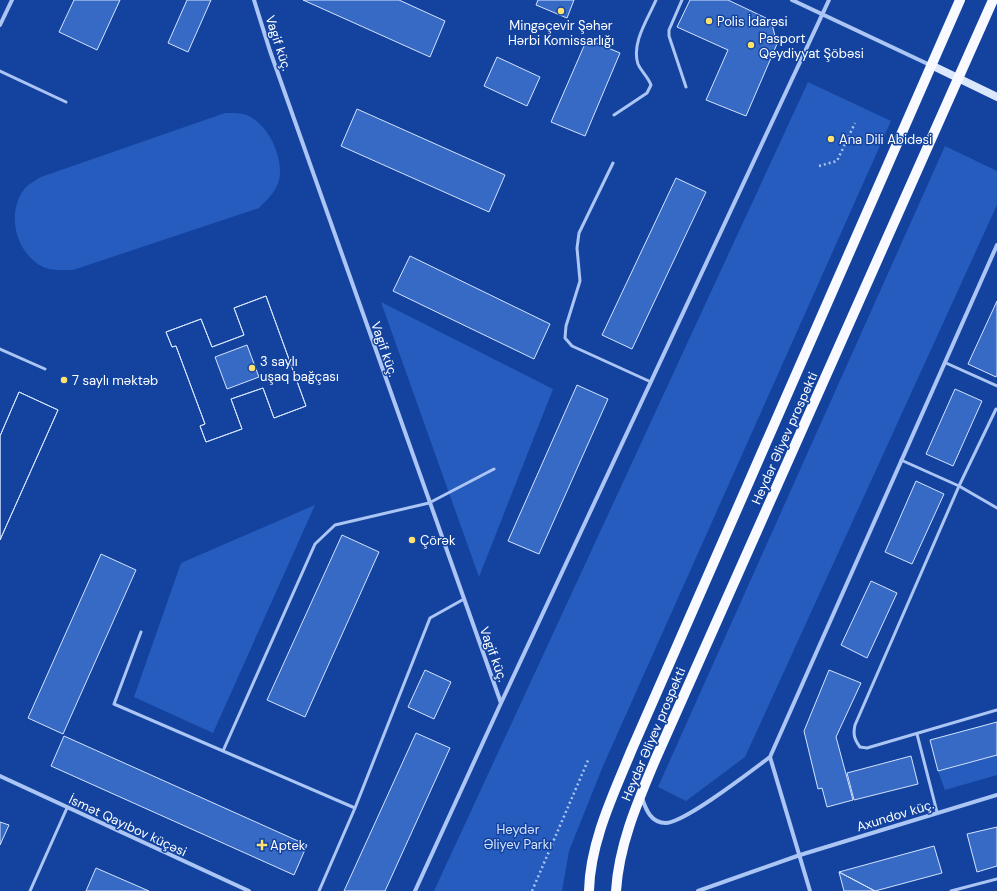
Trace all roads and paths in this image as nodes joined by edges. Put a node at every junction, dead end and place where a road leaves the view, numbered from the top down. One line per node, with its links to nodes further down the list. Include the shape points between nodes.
1 (12, 0): 10 (street)
2 (254, 0): 31 (street, Vagif küç.)
3 (656, 0): 17 (lane, via 636,46 639,65 648,76 651,85 647,93)
4 (682, 0): 14 (lane, via 669,30 669,36)
5 (792, 0): 9 (street)
6 (829, 0): 9 (street)
7 (960, 0): 11 (main road, Heydər Əliyev prospekti)
8 (993, 0): 13 (main road, Heydər Əliyev prospekti)
9 (823, 15): 11 (street); 25 (street)
10 (0, 25)
11 (931, 65): 13 (street); 54 (main road, Heydər Əliyev prospekti, via 632,748 597,844)
12 (0, 71): 16 (lane)
13 (958, 78): 15 (street); 42 (main road, Heydər Əliyev prospekti)
14 (686, 87)
15 (997, 97)
16 (66, 102)
17 (614, 115)
18 (855, 123): 20 (path, via 837,161)
19 (613, 163): 25 (lane, via 579,234 577,248 580,281 566,326 565,338 572,346)
20 (819, 166)
21 (997, 244): 23 (street)
22 (0, 349): 24 (lane)
23 (946, 363): 26 (lane); 28 (street)
24 (45, 369)
25 (651, 382): 35 (street)
26 (997, 386)
27 (996, 409): 30 (lane)
28 (901, 460): 30 (lane); 39 (street)
29 (494, 469): 31 (lane)
30 (960, 486): 32 (lane); 37 (lane, via 853,734 860,747 867,748)
31 (429, 503): 33 (street, Vagif küç.); 38 (lane, via 335,525 315,544)
32 (997, 508)
33 (464, 599): 35 (street, Vagif küç.); 45 (lane, via 430,618)
34 (141, 632): 38 (lane, via 114,704)
35 (501, 703): 52 (street)
36 (997, 710): 37 (lane)
37 (916, 734): 46 (lane)
38 (223, 751): 45 (lane)
39 (770, 757): 42 (street, via 691,813 673,822 664,823 651,818); 47 (street)
40 (589, 758): 53 (path)
41 (0, 776): 44 (street, İsmət Qayıbov küçəsi)
42 (641, 794): 55 (main road, Heydər Əliyev prospekti, via 624,845)
43 (997, 795): 46 (street, Axundov küç.)
44 (67, 808): 49 (lane); 50 (street, İsmət Qayıbov küçəsi)
45 (355, 808): 51 (lane)
46 (937, 812): 47 (street, Axundov küç.)
47 (800, 855): 56 (street, Axundov küç.); 57 (street)
48 (997, 879): 58 (lane)
49 (30, 891)
50 (248, 891)
51 (319, 891)
52 (415, 891)
53 (532, 891)
54 (589, 891)
55 (616, 891)
56 (698, 891)
57 (810, 891)
58 (951, 891)

